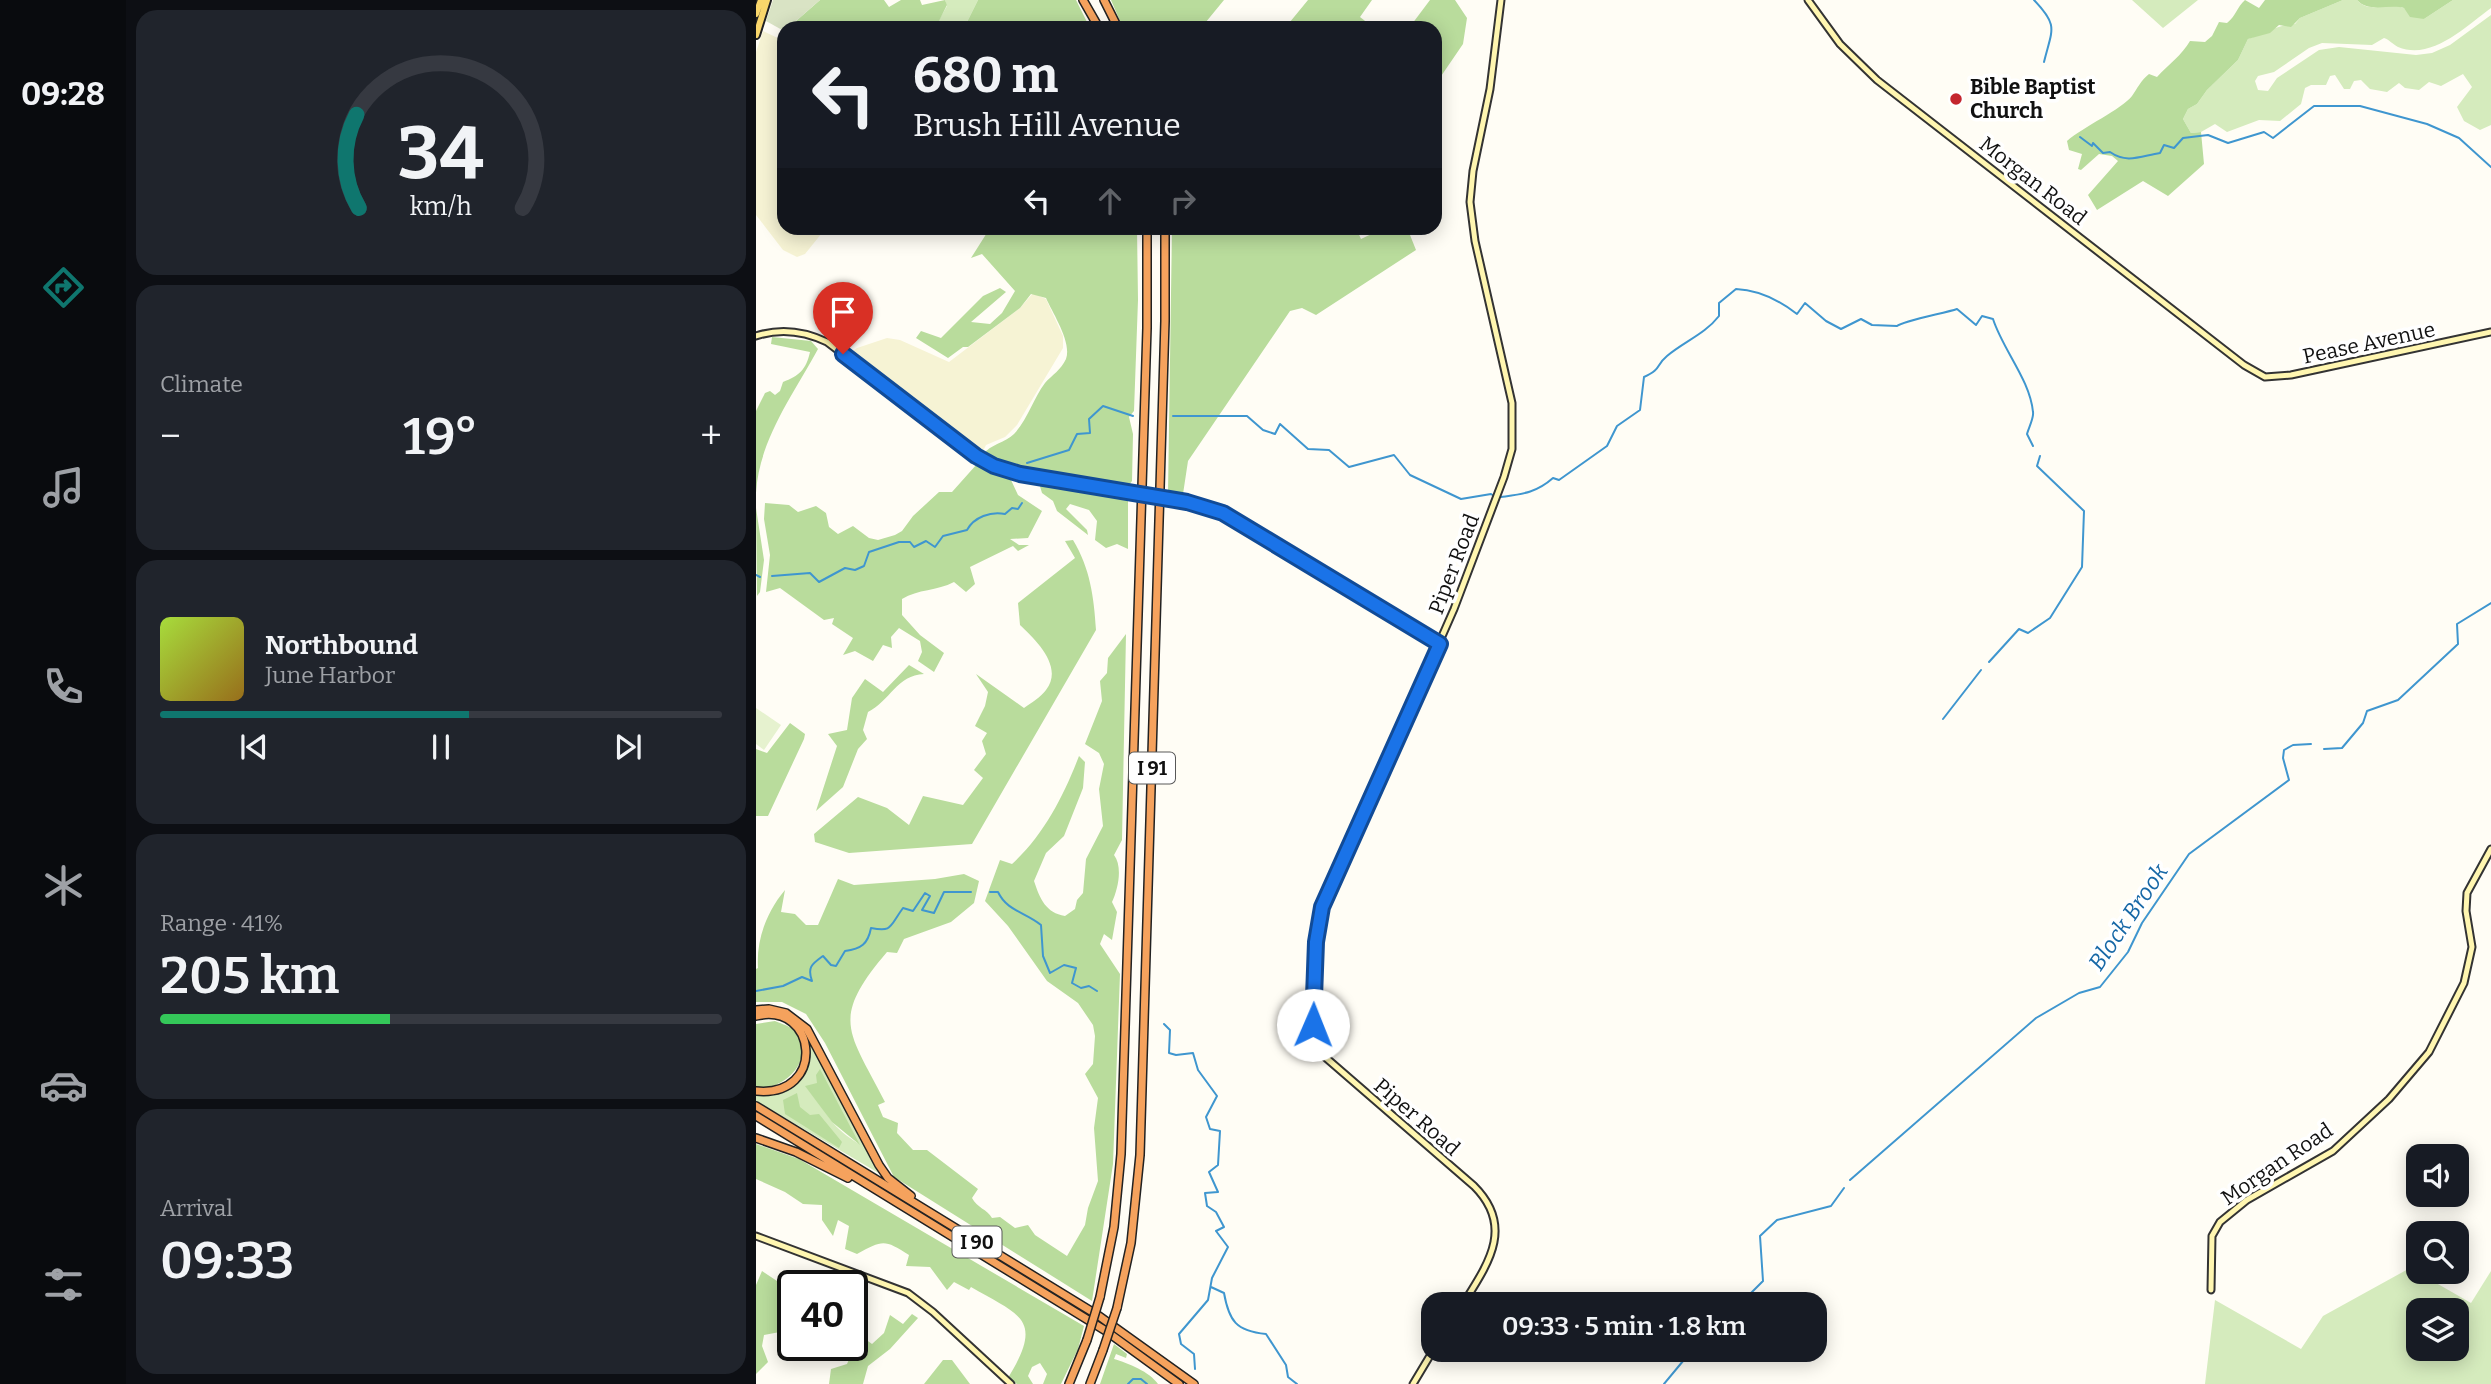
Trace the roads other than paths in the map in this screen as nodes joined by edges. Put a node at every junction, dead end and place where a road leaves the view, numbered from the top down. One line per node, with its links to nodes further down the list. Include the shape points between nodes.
1 (761, 0): 8 (main road)
2 (767, 0): 12 (main road)
3 (1083, 0): 9 (highway)
4 (1088, 0): 10 (highway)
5 (1104, 0): 11 (highway)
6 (1501, 0): 18 (street, Piper Road, via 1470,202 1512,403 1514,435 1504,477)
7 (1808, 0): 17 (street, Morgan Road, via 1840,44 1877,80)
8 (756, 14)
9 (1096, 21)
10 (1097, 21)
11 (1114, 21)
12 (756, 35)
13 (1147, 235): 33 (highway, I 91, bridge, via 1121,1154 1114,1227 1100,1297)
14 (1165, 235): 34 (highway, I 91, bridge, via 1140,1147 1131,1243 1117,1308)
15 (2491, 332): 17 (street, Pease Avenue, via 2281,377)
16 (756, 337): 18 (street, bridge, via 788,331 827,342 994,466 1211,508)
17 (2254, 371)
18 (1440, 644): 30 (street, Piper Road, via 1322,907 1313,1025 1320,1049 1331,1064 1479,1192 1494,1219 1495,1235 1492,1256)
19 (2491, 849): 29 (street, Morgan Road, via 2468,894 2469,964 2456,1003 2428,1052 2389,1099 2333,1151 2247,1200 2220,1222 2212,1236)
20 (756, 1010): 26 (highway, via 782,1011 803,1025 884,1172)
21 (756, 1016): 22 (highway, via 774,1014 793,1023 807,1052 802,1072 789,1085)
22 (756, 1091)
23 (756, 1106): 26 (highway, I 90)
24 (756, 1116): 28 (highway, I 90)
25 (756, 1138): 28 (highway, via 825,1166)
26 (947, 1223): 36 (highway, I 90, via 1122,1331)
27 (756, 1236): 32 (street, via 908,1293)
28 (1018, 1277): 35 (highway, I 90)
29 (2211, 1290)
30 (1470, 1292)
31 (1426, 1362): 37 (street)
32 (1011, 1384)
33 (1069, 1384)
34 (1090, 1384)
35 (1180, 1384)
36 (1194, 1384)
37 (1413, 1384)

